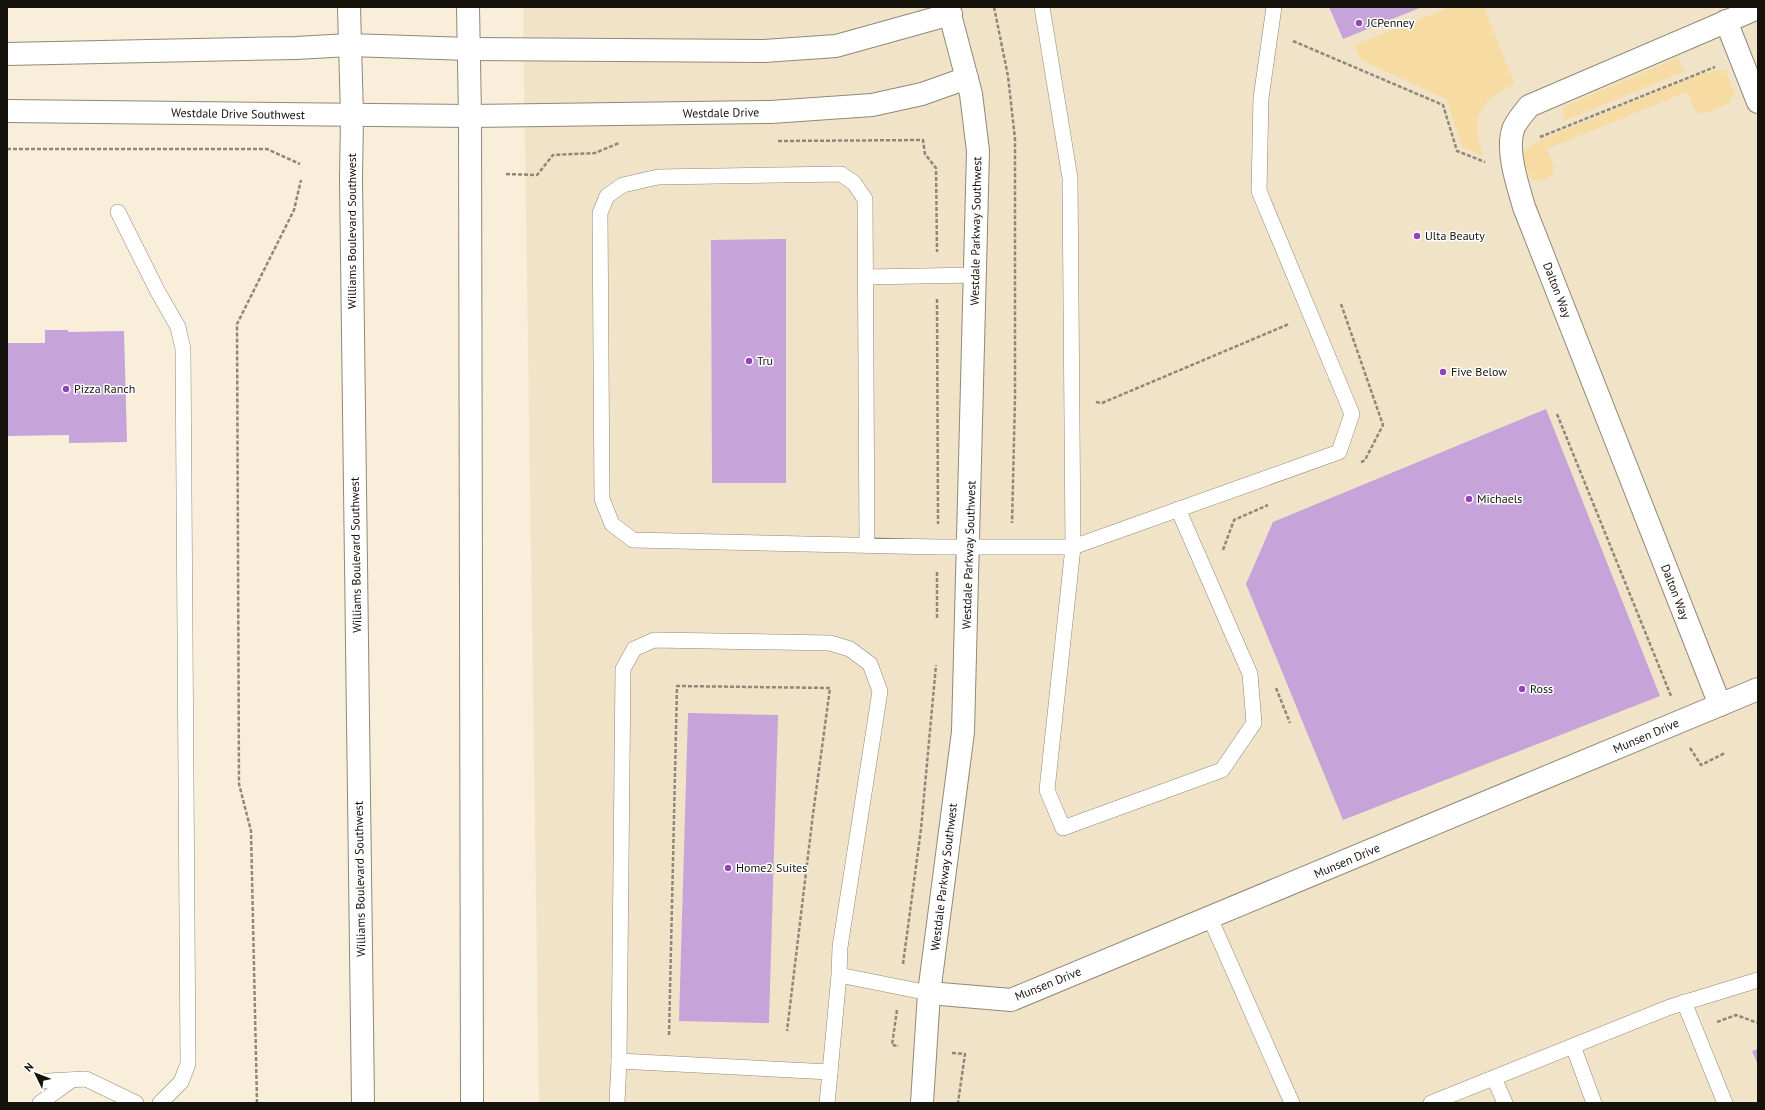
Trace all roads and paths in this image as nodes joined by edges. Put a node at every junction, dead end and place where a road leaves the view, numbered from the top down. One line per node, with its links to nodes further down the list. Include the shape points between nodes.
1 (349, 7): 9 (street, Williams Boulevard Southwest)
2 (468, 7): 10 (street)
3 (994, 7): 33 (path, via 1008,76 1015,139)
4 (1042, 7): 31 (lane, via 1070,178)
5 (1274, 7): 29 (lane, via 1260,98 1259,191 1352,414 1339,452)
6 (1758, 8): 8 (street, Dalton Way)
7 (949, 10): 10 (street, via 836,46 778,50); 12 (street, Westdale Parkway Southwest)
8 (1726, 21): 13 (street); 38 (street, Dalton Way, via 1529,106 1513,130 1511,150 1524,207)
9 (349, 45): 10 (street); 11 (street); 15 (street, Williams Boulevard Southwest)
10 (469, 49): 16 (street)
11 (7, 54)
12 (967, 78): 16 (street, Westdale Drive, via 922,94 872,105 771,112); 21 (street, Westdale Parkway Southwest, via 978,151)
13 (1758, 102)
14 (7, 111): 15 (street, Westdale Drive Southwest)
15 (352, 116): 16 (street, Westdale Drive Southwest); 61 (street, Williams Boulevard Southwest)
16 (470, 116): 62 (street)
17 (7, 149): 18 (path, via 267,149)
18 (300, 164)
19 (301, 180): 60 (path, via 294,210 238,324 239,784 251,831)
20 (118, 212): 59 (lane, via 178,327 183,349 188,1064 181,1082)
21 (976, 275): 22 (lane); 32 (street, Westdale Parkway Southwest)
22 (866, 277): 30 (lane); 30 (lane, via 865,199 854,183 841,174 658,177 623,184 607,196 600,213 602,499 612,524 633,540)
23 (1342, 304): 27 (path, via 1383,424 1365,460)
24 (1290, 324): 25 (path, via 1102,403)
25 (1091, 401)
26 (1557, 414): 37 (path)
27 (1358, 464)
28 (1271, 503): 34 (path, via 1234,520)
29 (1178, 509): 31 (lane); 31 (lane, via 1250,674 1254,723 1222,770 1063,828 1047,790)
30 (867, 545): 32 (lane)
31 (1073, 547): 33 (lane)
32 (969, 548): 33 (lane); 45 (street, Westdale Parkway Southwest, via 963,732)
33 (1012, 548)
34 (1222, 552)
35 (1273, 681): 39 (path)
36 (1758, 689): 38 (street, Munsen Drive)
37 (1673, 700)
38 (1720, 705): 42 (street, Munsen Drive)
39 (1290, 723)
40 (1690, 748): 41 (path, via 1701,765)
41 (1725, 753)
42 (1210, 918): 45 (street, Munsen Drive, via 1011,1000); 66 (lane)
43 (839, 975): 45 (lane); 52 (lane, via 840,947 880,691 870,664 850,649 830,642 654,640 634,649 622,669); 53 (lane)
44 (1758, 980): 46 (lane)
45 (929, 994): 65 (street, Westdale Parkway Southwest)
46 (1684, 1002): 49 (lane); 51 (lane)
47 (1758, 1023): 49 (path, via 1736,1015)
48 (787, 1030): 50 (path, via 830,688 677,686)
49 (1695, 1030): 70 (lane)
50 (669, 1035)
51 (1572, 1046): 54 (lane); 69 (lane)
52 (618, 1061): 53 (lane); 63 (lane)
53 (830, 1072): 64 (lane)
54 (1494, 1078): 67 (lane); 68 (lane)
55 (72, 1080): 56 (lane); 57 (lane); 58 (lane, via 86,1079)
56 (47, 1081)
57 (40, 1103)
58 (136, 1103)
59 (160, 1103)
60 (257, 1103)
61 (363, 1103)
62 (472, 1103)
63 (617, 1103)
64 (827, 1103)
65 (922, 1103)
66 (1292, 1103)
67 (1431, 1103)
68 (1505, 1103)
69 (1594, 1103)
70 (1725, 1103)

